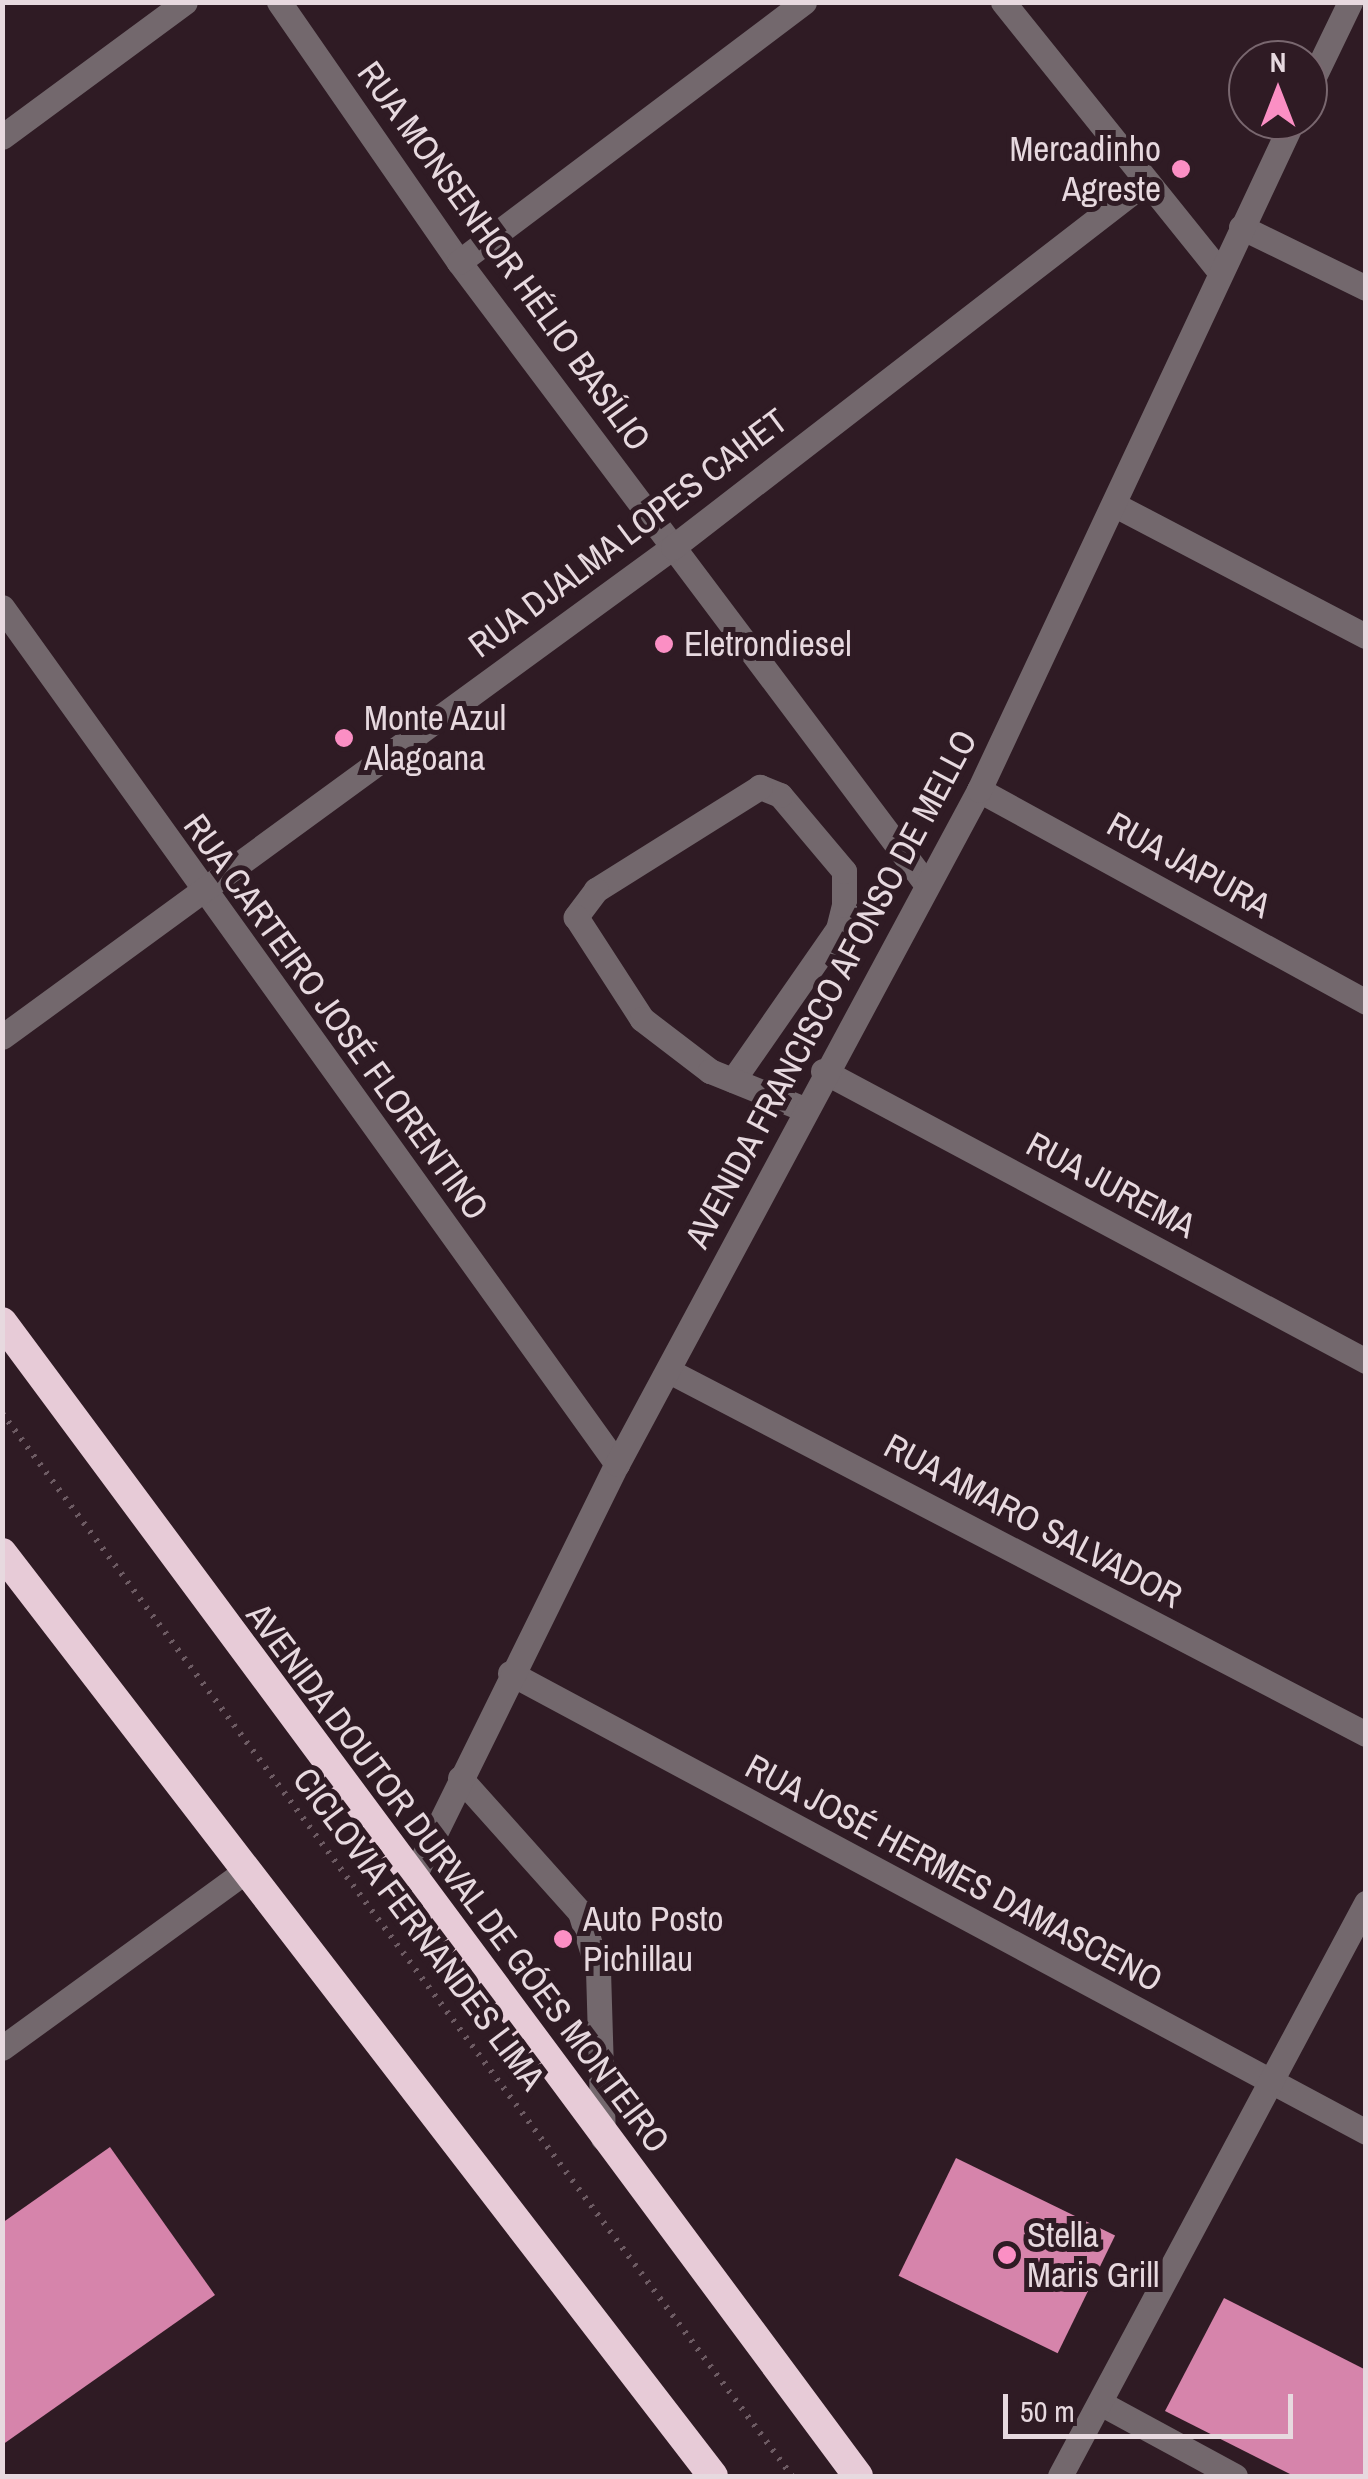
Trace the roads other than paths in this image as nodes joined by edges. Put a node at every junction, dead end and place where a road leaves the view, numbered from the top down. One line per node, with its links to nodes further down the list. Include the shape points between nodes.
1 (185, 2): 7 (street)
2 (279, 2): 11 (street, RUA MONSENHOR HÉLIO BASÍLIO)
3 (804, 2): 11 (street)
4 (1003, 2): 9 (street)
5 (1350, 2): 6 (street)
6 (1328, 48)
7 (2, 137)
8 (1283, 140): 10 (street, AVENIDA FRANCISCO AFONSO DE MELLO)
9 (1144, 183): 12 (street); 15 (street, RUA DJALMA LOPES CAHET)
10 (1242, 227): 12 (street, AVENIDA FRANCISCO AFONSO DE MELLO); 13 (street)
11 (459, 262): 15 (street, RUA MONSENHOR HÉLIO BASÍLIO)
12 (1218, 270): 14 (street, AVENIDA FRANCISCO AFONSO DE MELLO)
13 (1366, 288)
14 (1114, 505): 17 (street); 18 (street, AVENIDA FRANCISCO AFONSO DE MELLO)
15 (673, 547): 19 (street, RUA MONSENHOR HÉLIO BASÍLIO); 20 (street, RUA DJALMA LOPES CAHET)
16 (2, 608): 20 (street, RUA CARTEIRO JOSÉ FLORENTINO)
17 (1366, 636)
18 (980, 790): 19 (street, AVENIDA FRANCISCO AFONSO DE MELLO); 21 (street, RUA JAPURA)
19 (928, 885): 23 (street, AVENIDA FRANCISCO AFONSO DE MELLO)
20 (202, 893): 22 (street, RUA DJALMA LOPES CAHET); 29 (street, RUA CARTEIRO JOSÉ FLORENTINO)
21 (1366, 1002)
22 (2, 1037)
23 (824, 1071): 25 (street, AVENIDA FRANCISCO AFONSO DE MELLO); 27 (street, RUA JUREMA)
24 (733, 1080): 24 (street, via 642,1019 576,917 596,890 760,787 780,795 844,871 844,905 838,929); 25 (street)
25 (804, 1109): 28 (street, AVENIDA FRANCISCO AFONSO DE MELLO)
26 (2, 1322): 35 (highway, AVENIDA DOUTOR DURVAL DE GÓES MONTEIRO)
27 (1366, 1361)
28 (669, 1370): 29 (street, AVENIDA FRANCISCO AFONSO DE MELLO); 32 (street, RUA AMARO SALVADOR)
29 (617, 1464): 31 (street, AVENIDA FRANCISCO AFONSO DE MELLO)
30 (2, 1554): 34 (highway)
31 (510, 1673): 33 (street, AVENIDA FRANCISCO AFONSO DE MELLO); 38 (street, RUA JOSÉ HERMES DAMASCENO)
32 (1366, 1734)
33 (460, 1778): 35 (street, AVENIDA FRANCISCO AFONSO DE MELLO); 40 (street, via 580,1912 598,1970)
34 (247, 1870): 37 (street); 42 (highway)
35 (411, 1882): 40 (highway, AVENIDA DOUTOR DURVAL DE GÓES MONTEIRO)
36 (1366, 1903): 38 (street)
37 (2, 2048)
38 (1264, 2080): 39 (street, RUA JOSÉ HERMES DAMASCENO); 41 (street)
39 (1366, 2132)
40 (603, 2138): 43 (highway, AVENIDA DOUTOR DURVAL DE GÓES MONTEIRO)
41 (1104, 2405): 44 (street); 45 (street)
42 (713, 2476)
43 (858, 2476)
44 (1060, 2476)
45 (1235, 2476)

